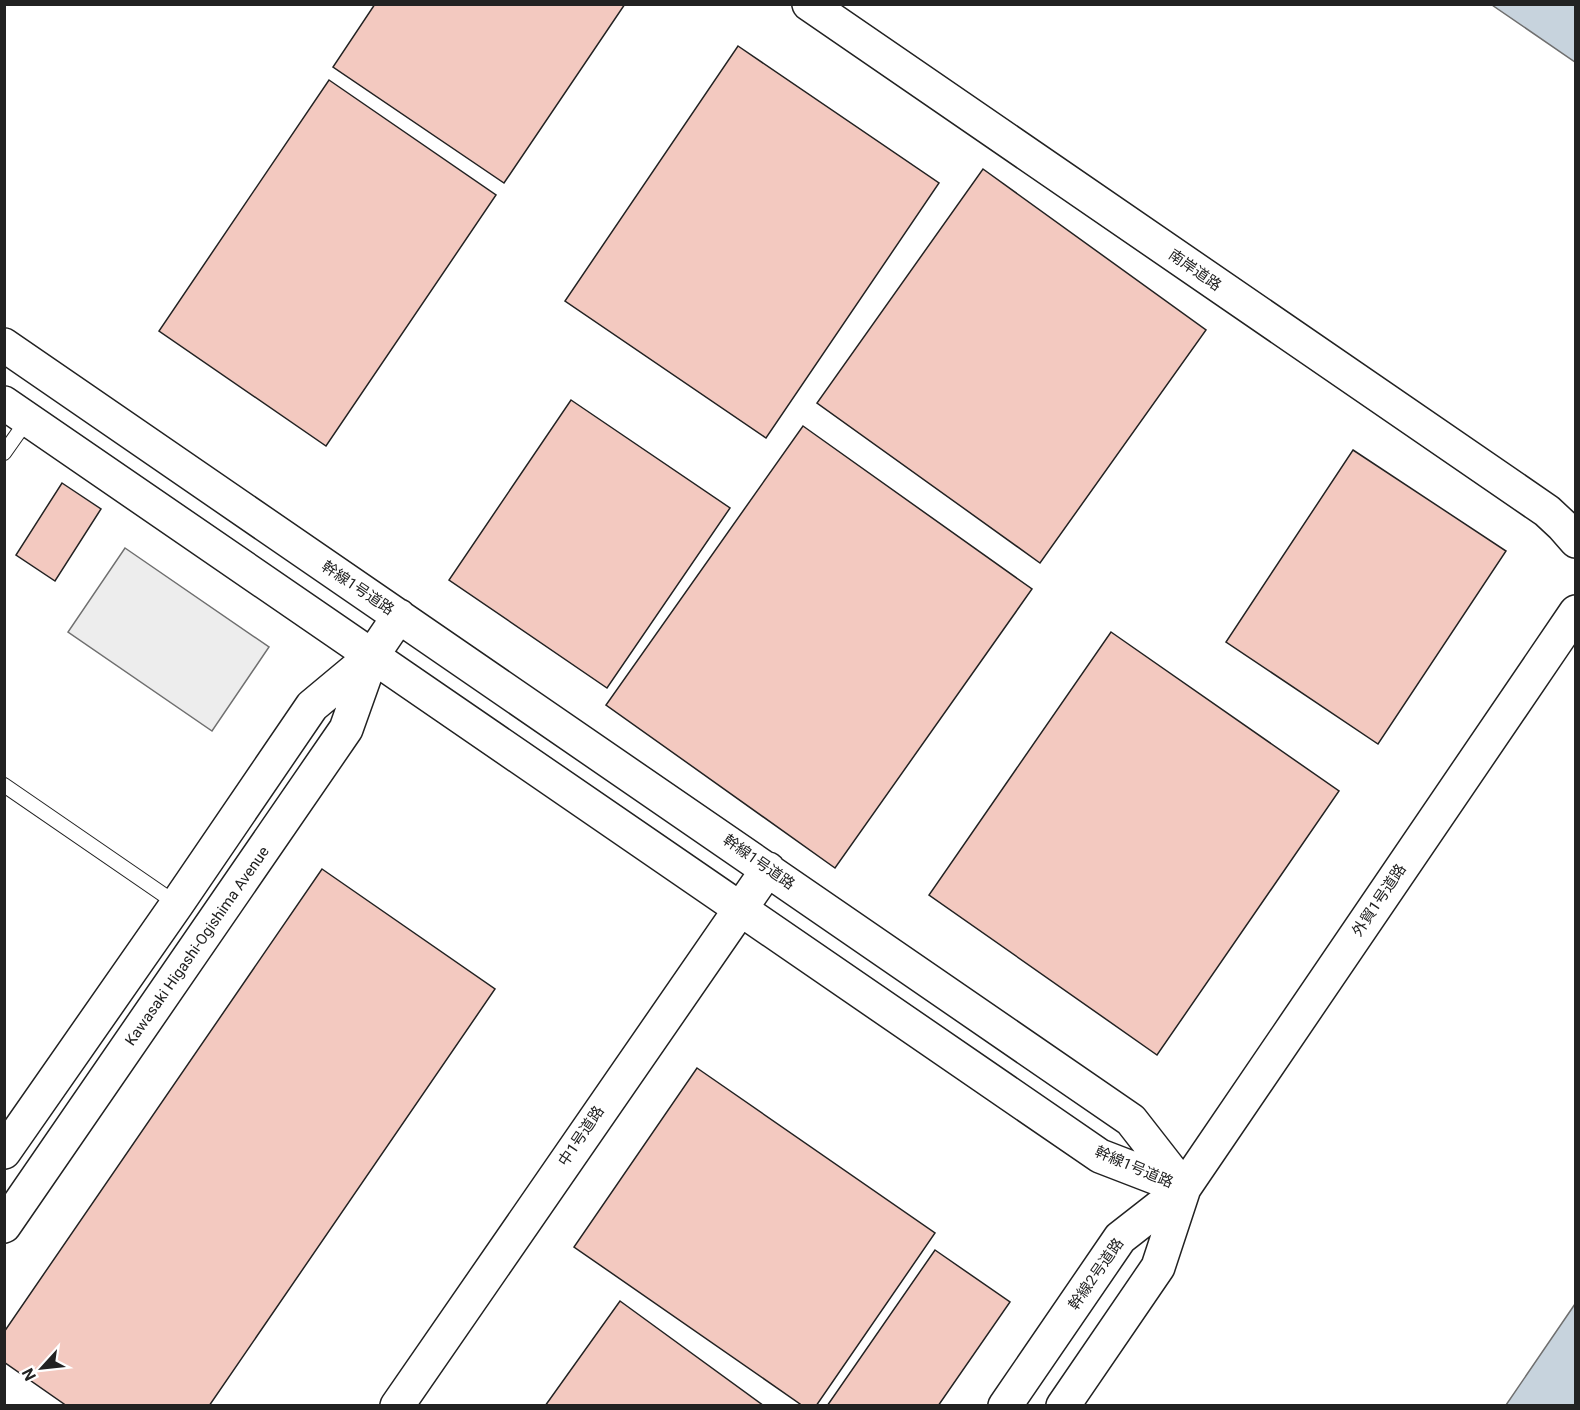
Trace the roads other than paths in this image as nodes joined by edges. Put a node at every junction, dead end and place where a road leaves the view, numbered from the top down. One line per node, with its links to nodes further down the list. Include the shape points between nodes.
1 (809, 4): 5 (street, 南岸道路, via 1546,511)
2 (4, 345): 7 (street, 幹線1号道路)
3 (16, 411): 4 (lane); 8 (street, 幹線1号道路)
4 (4, 453)
5 (1575, 541)
6 (1575, 612): 14 (street, 外貿1号道路)
7 (399, 616): 8 (street, Kawasaki Higashi-Ogishima Avenue); 10 (street, 幹線1号道路)
8 (372, 656): 11 (street, Kawasaki Higashi-Ogishima Avenue, via 312,706); 12 (street, 幹線1号道路); 15 (street, Kawasaki Higashi-Ogishima Avenue, via 346,729)
9 (4, 784): 11 (lane)
10 (768, 869): 12 (street, 中1号道路); 14 (street, 幹線1号道路, via 1131,1120)
11 (177, 904): 13 (street, Kawasaki Higashi-Ogishima Avenue)
12 (740, 908): 14 (street, 幹線1号道路, via 1100,1156); 16 (street, 中1号道路)
13 (4, 1152)
14 (1184, 1188): 17 (street, 幹線2号道路, via 1120,1238); 18 (street, via 1158,1267)
15 (4, 1226)
16 (397, 1406)
17 (1005, 1406)
18 (1063, 1406)

